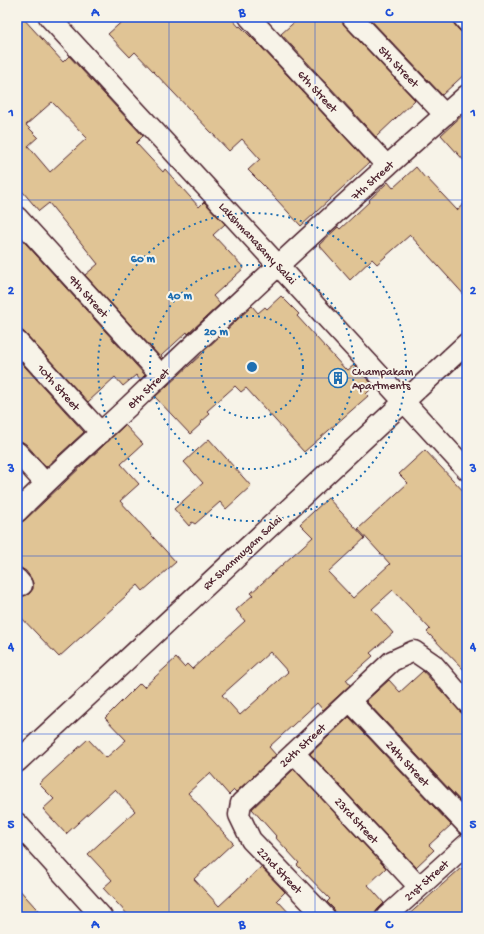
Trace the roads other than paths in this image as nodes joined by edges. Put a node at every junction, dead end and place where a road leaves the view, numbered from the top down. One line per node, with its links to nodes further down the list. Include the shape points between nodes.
1 (49, 17): 10 (street, Lakshmanasamy Salai)
2 (249, 17): 8 (street, 6th Street)
3 (352, 17): 7 (street, 5th Street)
4 (463, 17): 5 (street)
5 (467, 22)
6 (467, 95): 7 (street, 7th Street)
7 (445, 114): 8 (street, 7th Street)
8 (387, 166): 10 (street, 7th Street)
9 (17, 217): 13 (street, 9th Street)
10 (278, 265): 13 (street, 8th Street); 14 (street, Lakshmanasamy Salai)
11 (17, 341): 15 (street, 10th Street)
12 (467, 343): 14 (street, RK Shanmugam Salai)
13 (161, 375): 15 (street, 8th Street)
14 (404, 402): 17 (street, Lakshmanasamy Salai); 23 (street, RK Shanmugam Salai)
15 (101, 432): 18 (street, 8th Street)
16 (17, 452): 18 (street)
17 (467, 470)
18 (45, 484): 19 (street, 8th Street)
19 (17, 512)
20 (350, 701): 21 (street, 26th Street, via 392,661 414,651 433,664); 22 (street, 26th Street); 25 (street, 24th Street)
21 (467, 703)
22 (294, 753): 26 (street, 26th Street, via 241,803 239,815); 28 (street, 23rd Street)
23 (17, 762)
24 (17, 822): 29 (street)
25 (467, 826)
26 (251, 840): 30 (street, 22nd Street)
27 (467, 844): 28 (street, 21st Street)
28 (419, 887): 31 (street, 21st Street)
29 (102, 917)
30 (325, 917)
31 (386, 917)

